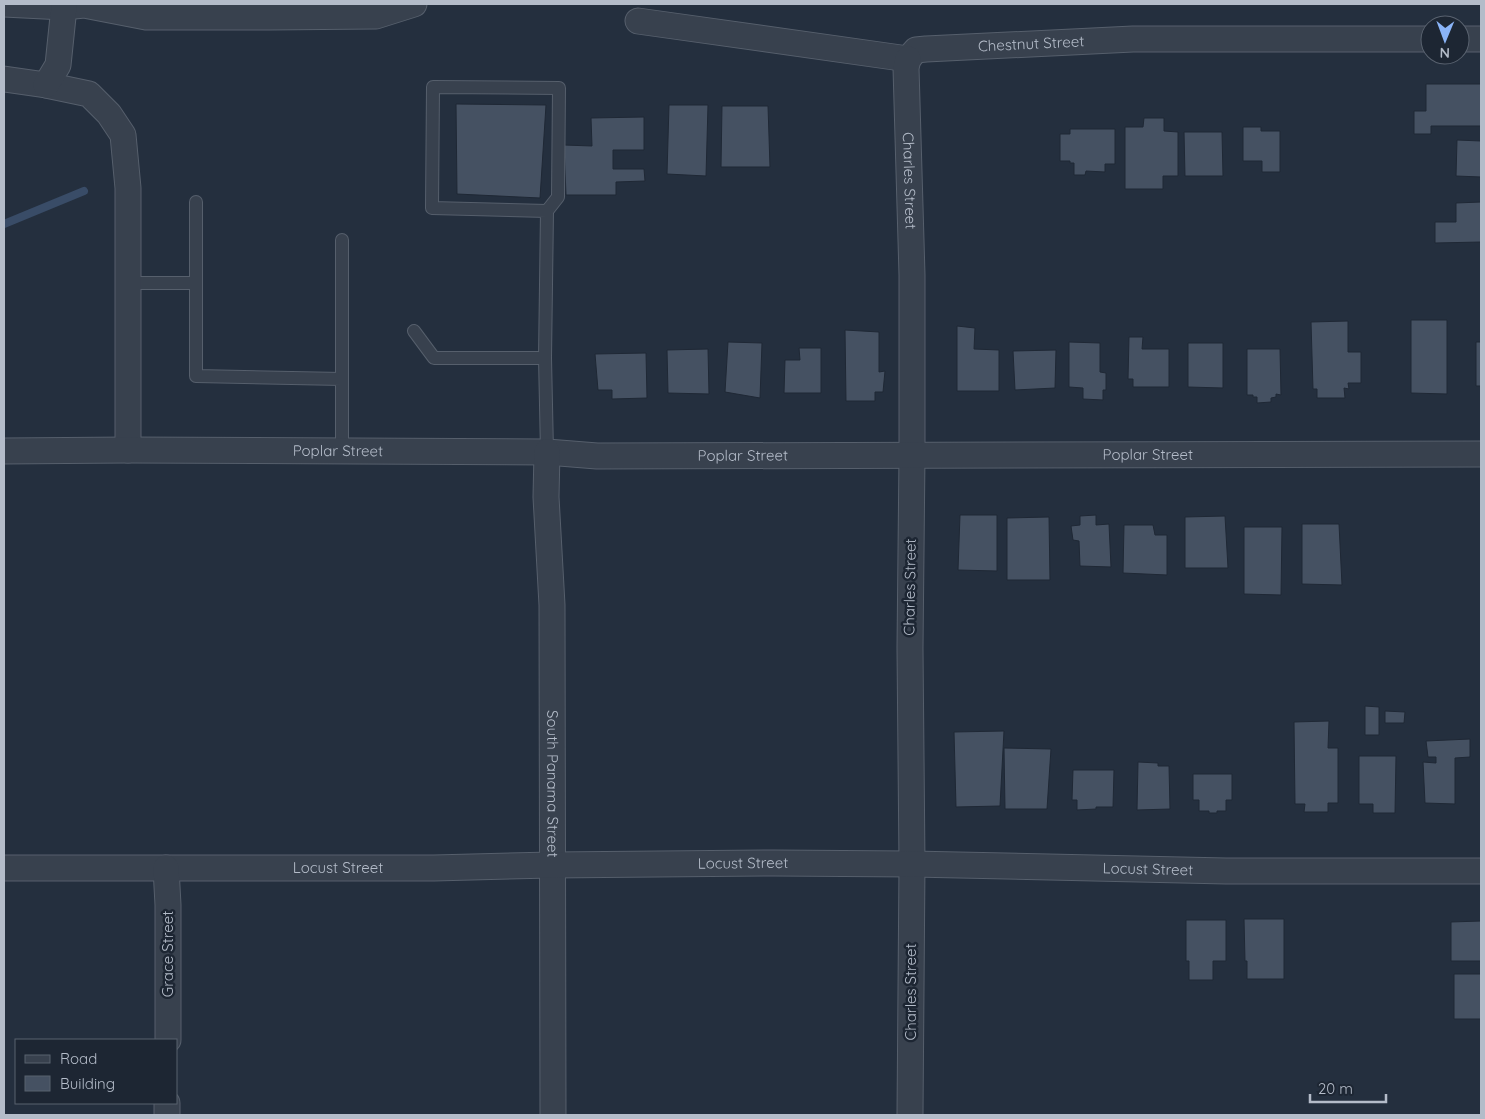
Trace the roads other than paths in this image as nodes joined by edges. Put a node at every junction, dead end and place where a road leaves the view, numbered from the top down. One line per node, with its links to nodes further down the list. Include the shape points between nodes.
1 (4, 4): 3 (street)
2 (414, 4): 5 (street, via 376,16)
3 (64, 7): 4 (street); 10 (street, via 58,65)
4 (121, 8): 5 (street, via 146,17)
5 (267, 10)
6 (638, 21): 8 (street)
7 (1420, 39): 8 (street, Chestnut Street, via 1132,39 926,49 916,50)
8 (908, 59): 24 (street, Charles Street)
9 (8, 79): 10 (street)
10 (46, 85): 14 (street, via 89,94 109,114 123,135 128,188)
11 (196, 202): 15 (lane)
12 (547, 211): 12 (lane, via 432,208 433,88 559,88 558,197); 17 (lane)
13 (342, 240): 18 (lane)
14 (129, 283): 15 (lane); 19 (street)
15 (196, 283): 18 (lane, via 196,376)
16 (414, 330): 17 (lane, via 434,358)
17 (546, 358): 22 (lane)
18 (342, 379): 21 (lane)
19 (128, 450): 20 (street, Poplar Street); 21 (street, Poplar Street)
20 (4, 451)
21 (342, 452): 22 (street, Poplar Street)
22 (547, 452): 24 (street, Poplar Street, via 597,456); 26 (street, South Panama Street, via 546,498 552,604)
23 (1481, 454): 24 (street, Poplar Street)
24 (912, 456): 25 (street, Charles Street)
25 (912, 864): 26 (street, Locust Street); 29 (street, Locust Street, via 1226,871); 32 (street, Charles Street)
26 (552, 865): 28 (street, Locust Street); 31 (street, South Panama Street)
27 (4, 868): 28 (street, Locust Street)
28 (166, 868): 30 (street, Grace Street)
29 (1481, 870)
30 (168, 1039)
31 (553, 1115)
32 (910, 1115)

